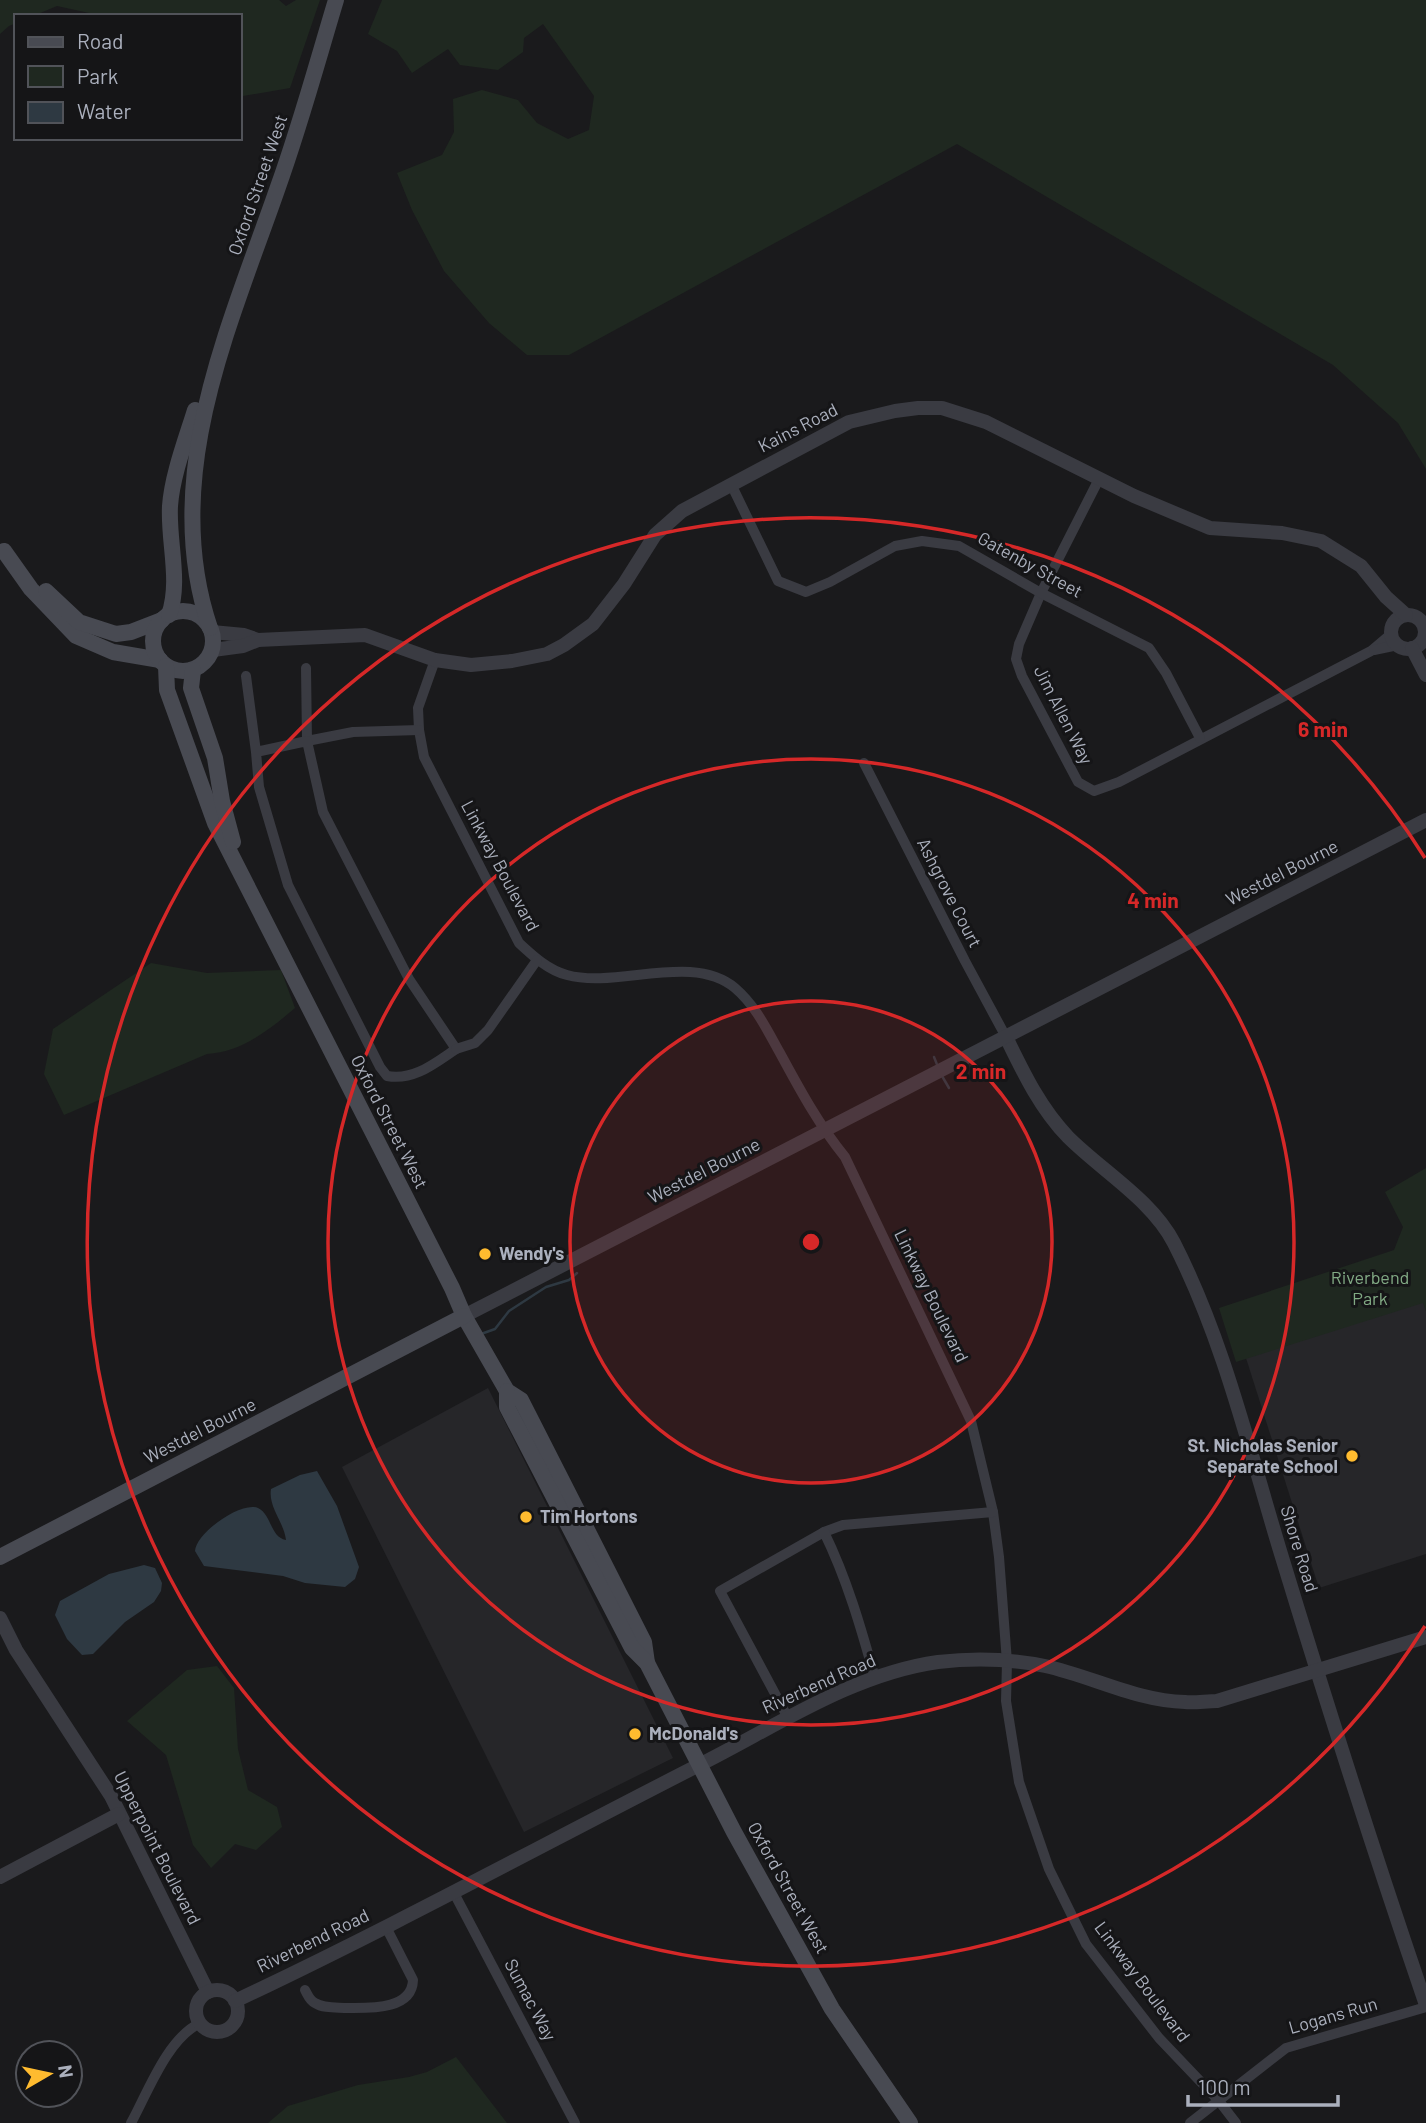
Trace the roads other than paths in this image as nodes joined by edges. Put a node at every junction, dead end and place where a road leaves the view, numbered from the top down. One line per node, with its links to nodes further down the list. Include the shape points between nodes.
1 (336, 0): 2 (main road, Oxford Street West, via 294,143)
2 (211, 380): 7 (main road, Oxford Street West, via 197,403 170,501 175,596); 8 (main road, Oxford Street West, via 199,438 192,519 198,592)
3 (1099, 479): 4 (street, Kains Road, via 986,422 942,408 918,408 849,422); 6 (street, Jim Allen Way); 9 (street, Kains Road, via 1210,528 1321,541 1361,566 1386,597)
4 (731, 484): 6 (street, Gatenby Street, via 778,581 806,592 895,545 922,541 959,546); 12 (street, Kains Road, via 682,511 655,535 593,624 565,645 512,661 471,665)
5 (2, 550): 7 (main road, via 79,622 116,634); 13 (main road, via 76,636 113,652)
6 (1041, 593): 19 (street, Gatenby Street, via 1149,648); 19 (street, Jim Allen Way, via 1016,659 1078,782 1094,790 1119,782)
7 (165, 617): 8 (main road, via 188,611 205,620); 13 (main road, via 154,636 155,653)
8 (211, 630): 10 (street, Kains Road); 11 (main road)
9 (1407, 636): 16 (street, Kains Road); 19 (street, Jim Allen Way)
10 (258, 639): 11 (street, Kains Road); 12 (street, Kains Road, via 365,635)
11 (213, 650): 15 (main road, via 205,663)
12 (435, 660): 18 (street, Linkway Boulevard, via 418,708)
13 (163, 663): 15 (main road, via 175,671); 24 (main road, Oxford Street West, via 167,690 190,756 215,823)
14 (306, 668): 20 (street)
15 (193, 670): 24 (main road, Oxford Street West, via 191,688 215,758)
16 (1426, 675)
17 (246, 676): 21 (street)
18 (419, 730): 20 (street, via 353,732); 25 (street, Linkway Boulevard, via 424,757 519,943)
19 (1200, 738)
20 (307, 741): 21 (street); 27 (street, via 323,812 409,979)
21 (256, 752): 27 (street, via 259,787 288,885 380,1067 387,1076 410,1076)
22 (864, 763): 26 (street, Ashgrove Court)
23 (1426, 820): 26 (street, Westdel Bourne)
24 (239, 868): 29 (main road, Oxford Street West)
25 (537, 960): 27 (street, via 488,1030 475,1043); 28 (street, Linkway Boulevard, via 565,975 584,978 696,972 733,986 759,1014)
26 (1006, 1037): 28 (street, Westdel Bourne); 36 (street, Shore Road, via 1033,1093 1066,1135 1146,1204 1173,1240 1210,1322)
27 (456, 1049)
28 (824, 1131): 29 (street, Westdel Bourne); 30 (street, Linkway Boulevard, via 845,1157 963,1403)
29 (464, 1316): 32 (main road, Westdel Bourne); 39 (main road, Oxford Street West, via 507,1391 522,1401 644,1642 647,1663)
30 (993, 1512): 31 (street, via 843,1525); 35 (street, Linkway Boulevard)
31 (824, 1532): 37 (street, via 841,1567); 38 (street, via 720,1591)
32 (0, 1557)
33 (0, 1618): 40 (street, Upperpoint Boulevard)
34 (1426, 1637): 36 (street, Riverbend Road)
35 (1007, 1661): 36 (street, Riverbend Road, via 1184,1703 1217,1701); 37 (street, Riverbend Road, via 938,1662); 49 (street, Linkway Boulevard, via 1006,1701 1019,1782 1049,1869 1086,1944 1159,2038)
36 (1317, 1671): 47 (street, Shore Road)
37 (875, 1678): 38 (street, Riverbend Road)
38 (788, 1718): 39 (street, Riverbend Road)
39 (699, 1765): 42 (street, Riverbend Road); 50 (main road, Oxford Street West, via 832,2009)
40 (119, 1814): 41 (street); 45 (street, Upperpoint Boulevard)
41 (0, 1877)
42 (454, 1893): 43 (street, Riverbend Road); 52 (street, Sumac Way)
43 (386, 1927): 44 (street, via 413,1980 408,1996 375,2009 331,2007 310,2000); 46 (street, Riverbend Road)
44 (305, 1990)
45 (208, 1992): 46 (street, via 225,1991); 48 (street, via 197,2005)
46 (236, 2001): 48 (street, via 238,2015 230,2028 212,2032)
47 (1426, 2006): 49 (street, Logans Run, via 1286,2048)
48 (200, 2023): 51 (street, via 179,2038)
49 (1219, 2101): 53 (street, Logans Run); 54 (street, Linkway Boulevard)
50 (908, 2121)
51 (131, 2123)
52 (575, 2123)
53 (1190, 2123)
54 (1236, 2123)

